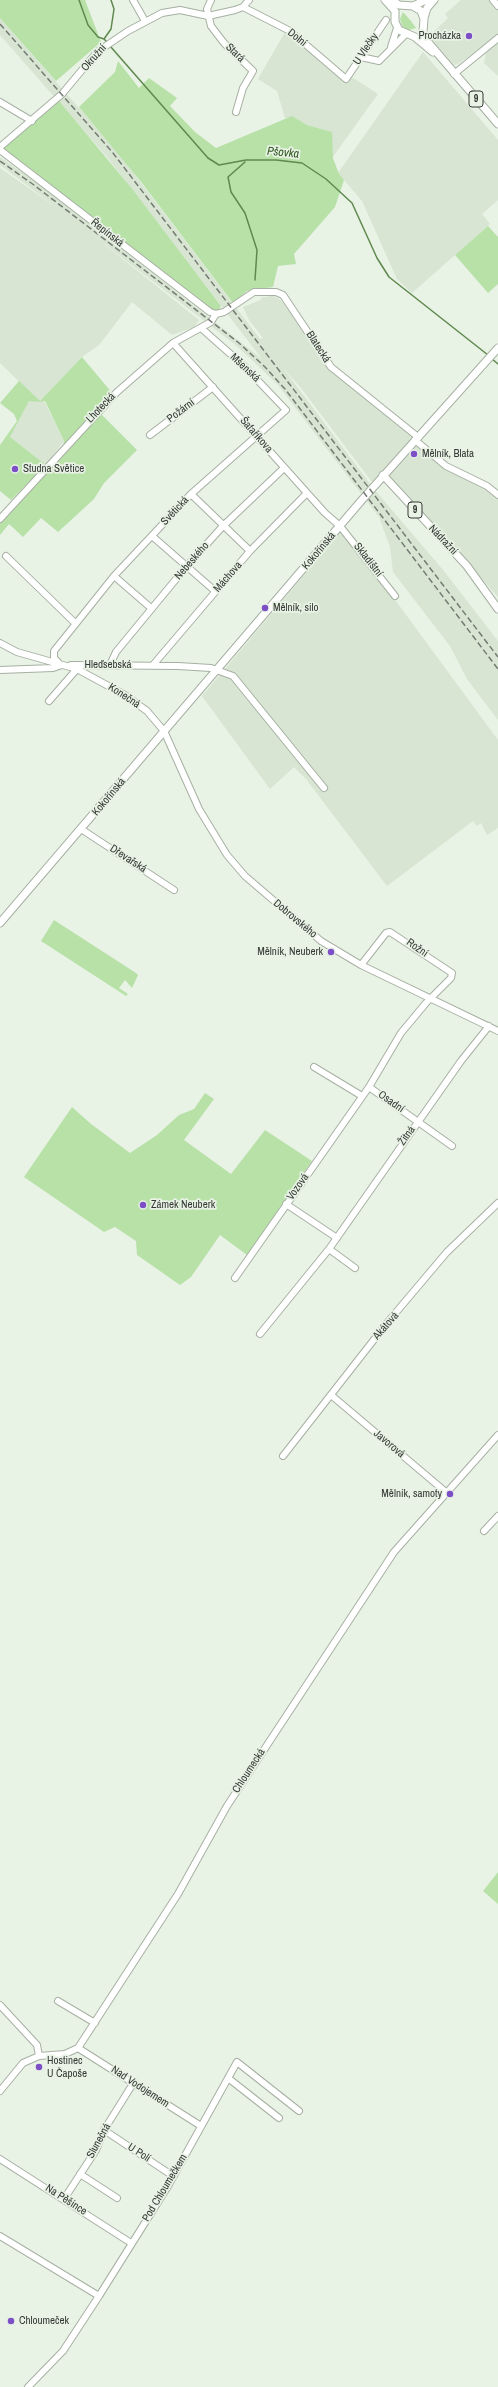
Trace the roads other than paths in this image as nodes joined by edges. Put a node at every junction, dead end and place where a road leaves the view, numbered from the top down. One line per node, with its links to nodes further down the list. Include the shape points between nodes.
1 (133, 0): 16 (street)
2 (210, 0): 12 (street)
3 (249, 0): 11 (street)
4 (385, 0): 13 (main road, via 394,9)
5 (392, 0): 9 (main road, via 398,5)
6 (426, 0): 9 (main road)
7 (434, 0): 14 (main road, 9, via 427,8)
8 (493, 0): 10 (street)
9 (410, 6): 13 (main road, via 400,10); 14 (main road, via 421,11)
10 (498, 6)
11 (243, 7): 12 (street, Okružní); 25 (street, Dolní, via 290,31)
12 (208, 16): 16 (street, Okružní, via 180,10 162,13); 27 (street, Stará, via 211,26 224,43 254,71 243,88)
13 (396, 17): 18 (main road)
14 (424, 18): 17 (main road, 9)
15 (386, 20): 23 (street, U Vlečky)
16 (145, 21): 28 (street, Okružní, via 104,46 72,84)
17 (423, 26): 19 (main road, via 419,32); 22 (main road, 9, via 425,36)
18 (397, 28): 19 (main road, 9); 21 (street)
19 (408, 34): 21 (street); 22 (main road, 9)
20 (498, 38): 24 (street)
21 (390, 48): 23 (street, via 379,61)
22 (436, 53): 24 (main road, 9)
23 (361, 57): 25 (street, U Vlečky)
24 (454, 74): 29 (main road, 9)
25 (346, 79)
26 (0, 102): 28 (street)
27 (236, 112)
28 (32, 121): 30 (street, Okružní)
29 (498, 124)
30 (0, 147)
31 (0, 150): 32 (street, Řepínská, via 205,309)
32 (216, 314): 33 (street, Lhotecká, via 213,320); 40 (street, Blatecká, via 224,312 254,292 276,292 283,295 331,367)
33 (201, 328): 34 (street, Lhotecká); 37 (street, Mšenská, via 244,366)
34 (173, 343): 36 (street, Šafaříkova); 46 (street, Lhotecká, via 117,392)
35 (498, 348): 40 (main road, Kokořínská)
36 (213, 387): 38 (street, Požární); 39 (street, Šafaříkova)
37 (286, 410): 39 (street, Světická)
38 (150, 435)
39 (257, 437): 41 (street, Šafaříkova); 44 (street, Světická)
40 (418, 437): 42 (main road, Kokořínská); 45 (street, via 446,466 487,486)
41 (284, 468): 43 (street, Šafaříkova); 47 (street, Nebeského)
42 (383, 475): 48 (main road, Kokořínská); 57 (main road, Nádražní / 9, via 467,566)
43 (307, 493): 48 (street, Šafaříkova); 50 (street, Máchova)
44 (191, 494): 47 (street); 49 (street, Světická)
45 (498, 495)
46 (0, 519)
47 (223, 526): 50 (street); 52 (street, Nebeského)
48 (340, 526): 55 (street, Skladištní); 65 (main road, Kokořínská)
49 (152, 536): 52 (street); 53 (street, Světická)
50 (250, 551): 54 (street, Máchova)
51 (6, 556): 58 (street)
52 (186, 567): 54 (street); 56 (street, Nebeského)
53 (114, 576): 56 (street); 58 (street, Světická)
54 (215, 591): 62 (street, Máchova)
55 (395, 596)
56 (151, 608): 61 (street, Nebeského, via 116,652)
57 (498, 609)
58 (75, 623): 60 (street, Světická, via 53,653 55,660)
59 (0, 643): 60 (street, via 17,652)
60 (63, 665): 61 (street, Hleďsebská); 63 (street, Konečná); 64 (street, Hleďsebská, via 52,668)
61 (110, 665): 62 (street, Hleďsebská)
62 (152, 665): 65 (street, Hleďsebská)
63 (77, 669): 66 (street); 67 (street, Konečná, via 125,695 147,711)
64 (0, 670)
65 (217, 670): 67 (main road, Kokořínská); 68 (street, via 233,676)
66 (49, 701)
67 (164, 731): 69 (main road, Kokořínská); 72 (street, Dobrovského, via 199,809 227,855 246,876 321,941)
68 (324, 788)
69 (81, 829): 70 (street, Dřevařská); 71 (main road, Kokořínská)
70 (174, 890)
71 (0, 923)
72 (361, 965): 73 (street, Dobrovského); 73 (street, Rožní, via 386,933 393,933 452,973 451,978)
73 (432, 998): 74 (street, Dobrovského); 77 (street, Vozová, via 401,1033)
74 (489, 1026): 75 (street, Dobrovského); 79 (street, Žitná)
75 (498, 1031)
76 (314, 1067): 78 (street)
77 (369, 1087): 78 (street, Vozová); 79 (street, Osadní)
78 (362, 1096): 82 (street, Vozová)
79 (418, 1121): 80 (street, Osadní); 83 (street, Žitná)
80 (452, 1146)
81 (498, 1203): 88 (street, Akátová, via 447,1252)
82 (286, 1204): 83 (street); 86 (street, Vozová)
83 (337, 1238): 84 (street, Žitná)
84 (329, 1249): 85 (street); 87 (street, Žitná)
85 (355, 1268)
86 (235, 1278)
87 (260, 1334)
88 (331, 1395): 90 (street, Akátová); 91 (street, Javorová)
89 (498, 1435): 91 (street, Chloumecká)
90 (282, 1456)
91 (447, 1493): 96 (street, Chloumecká, via 394,1552 281,1722 227,1806 178,1894)
92 (498, 1516): 93 (street)
93 (484, 1531)
94 (58, 2001): 96 (street)
95 (0, 2005): 98 (street, via 37,2045)
96 (95, 2023): 97 (street, Chloumecká)
97 (78, 2048): 98 (street, via 62,2055); 100 (street, Nad Vodojemem)
98 (39, 2056): 101 (street, via 23,2063)
99 (228, 2078): 102 (street, Pod Chloumečkem, via 237,2062); 103 (street); 104 (street, Pod Chloumečkem)
100 (134, 2082): 104 (street, Nad Vodojemem); 105 (street, Slunečná)
101 (0, 2091)
102 (298, 2111)
103 (279, 2118)
104 (201, 2126): 108 (street, Pod Chloumečkem)
105 (104, 2130): 107 (street, Slunečná, via 96,2150); 108 (street, U Polí)
106 (0, 2159): 110 (street, Na Pěšince)
107 (80, 2174): 109 (street); 110 (street, Slunečná)
108 (174, 2176): 112 (street, Pod Chloumečkem)
109 (117, 2198)
110 (64, 2199): 112 (street, Na Pěšince)
111 (0, 2236): 113 (street)
112 (131, 2243): 113 (street, Pod Chloumečkem)
113 (98, 2296): 114 (street, Pod Chloumečkem, via 63,2351)
114 (28, 2387)

